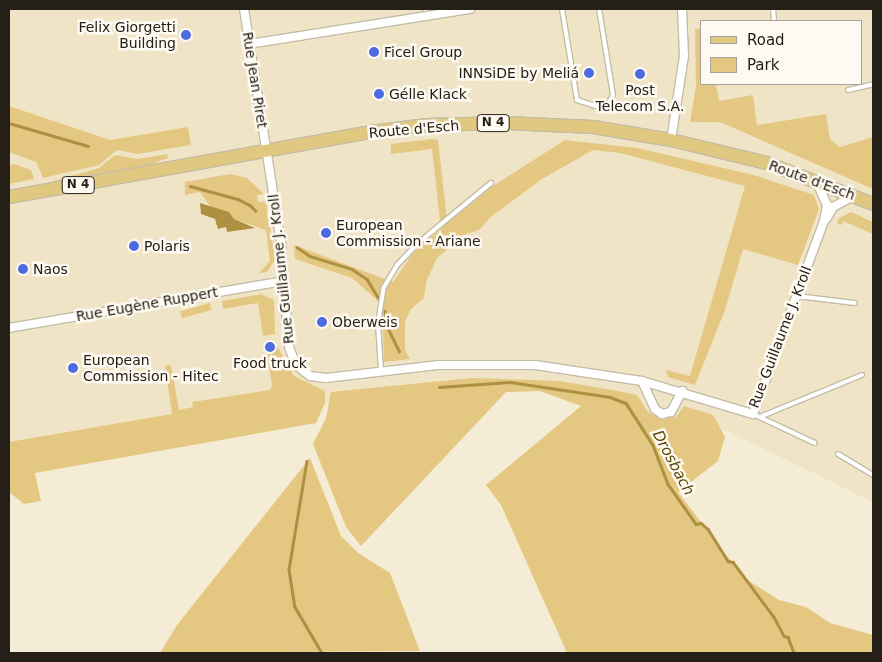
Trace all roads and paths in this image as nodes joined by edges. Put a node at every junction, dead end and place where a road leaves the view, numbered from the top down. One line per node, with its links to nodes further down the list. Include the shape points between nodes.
1 (244, 9): 8 (street, Rue Jean Piret)
2 (470, 9): 6 (street)
3 (562, 9): 4 (lane, via 577,100 596,106 608,104 613,96)
4 (599, 9)
5 (682, 9): 11 (street, via 684,56)
6 (458, 10): 7 (street)
7 (426, 11): 8 (street)
8 (249, 44): 12 (street, Rue Jean Piret)
9 (873, 84): 10 (lane)
10 (848, 90)
11 (670, 140): 12 (main road, Route d'Esch / N 4, via 593,127 490,123 417,126); 13 (main road, Route d'Esch / N 4, via 767,163)
12 (266, 150): 16 (main road, Route d'Esch / N 4); 19 (street, Rue Guillaume J. Kroll)
13 (814, 180): 15 (main road, Route d'Esch / N 4); 18 (street, Rue Guillaume J. Kroll, via 827,205)
14 (491, 183): 23 (lane, via 417,244 397,265 384,286)
15 (854, 196): 17 (main road, Route d'Esch / N 4); 18 (street, Rue Guillaume J. Kroll, via 833,207)
16 (9, 197)
17 (873, 204)
18 (824, 221): 20 (street, Rue Guillaume J. Kroll)
19 (285, 281): 22 (street, Rue Eugène Ruppert); 23 (street, Rue Guillaume J. Kroll, via 289,347 296,366 319,378)
20 (797, 296): 21 (lane); 27 (street, Rue Guillaume J. Kroll)
21 (854, 303)
22 (9, 328)
23 (381, 371): 25 (street, Rue Guillaume J. Kroll, via 439,365 535,365)
24 (862, 375): 28 (lane)
25 (642, 381): 26 (street, Rue Guillaume J. Kroll); 26 (street, via 654,409 662,414 671,412)
26 (682, 391): 27 (street, Rue Guillaume J. Kroll)
27 (753, 414): 28 (lane)
28 (762, 416): 29 (lane)
29 (815, 443)
30 (838, 454): 31 (lane)
31 (873, 475)

